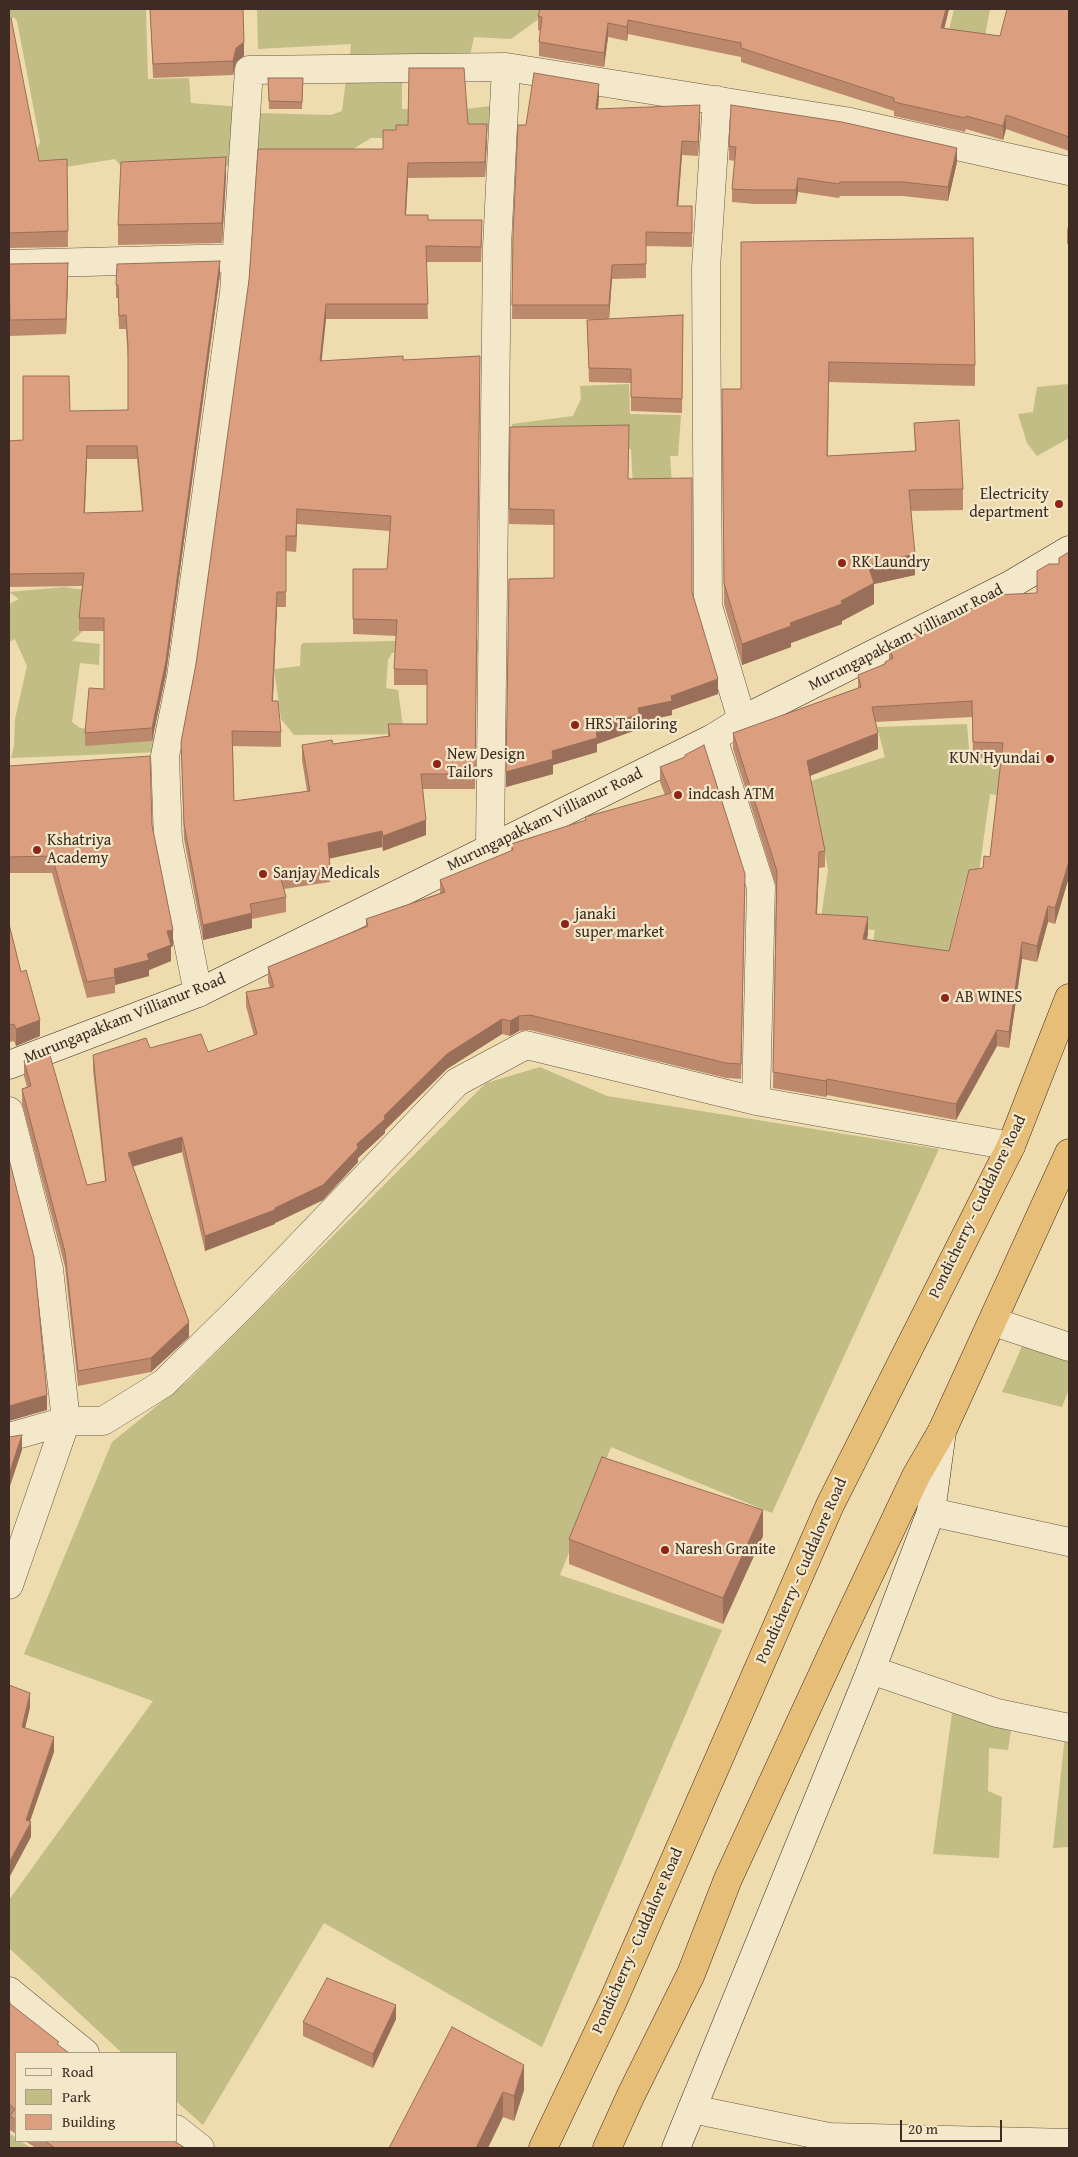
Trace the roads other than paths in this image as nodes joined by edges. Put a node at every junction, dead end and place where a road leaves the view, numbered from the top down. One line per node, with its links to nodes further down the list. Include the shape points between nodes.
1 (506, 67): 2 (street); 4 (street, via 249,70); 11 (street, via 497,248)
2 (717, 100): 3 (street, via 846,120); 7 (street, via 706,268 708,606)
3 (1069, 171)
4 (237, 258): 5 (street); 9 (street, via 181,677)
5 (9, 264)
6 (1069, 550): 7 (street, Murungapakkam Villianur Road, via 1010,585)
7 (742, 720): 8 (street, Murungapakkam Villianur Road)
8 (713, 738): 11 (street, Murungapakkam Villianur Road); 15 (street, via 761,887)
9 (165, 756): 10 (street); 12 (street, via 168,841)
10 (137, 758)
11 (490, 847): 12 (street, Murungapakkam Villianur Road)
12 (198, 993): 14 (street, Murungapakkam Villianur Road)
13 (1069, 998): 17 (highway, Pondicherry - Cuddalore Road)
14 (9, 1065)
15 (756, 1101): 17 (street); 21 (street, via 526,1045 457,1082 164,1383 103,1422)
16 (9, 1111): 21 (street, via 49,1270)
17 (1011, 1146): 35 (highway, Pondicherry - Cuddalore Road, via 830,1505 613,2001)
18 (1069, 1156): 19 (highway)
19 (994, 1322): 20 (street); 22 (highway)
20 (1069, 1347)
21 (66, 1422): 23 (street); 26 (street)
22 (942, 1431): 24 (street); 36 (highway, via 916,1476 836,1643 728,1879 691,1974)
23 (9, 1437)
24 (931, 1512): 25 (street); 27 (street)
25 (1069, 1542)
26 (9, 1586)
27 (871, 1670): 28 (street, via 997,1713); 31 (street)
28 (1069, 1728)
29 (9, 1991): 30 (street)
30 (84, 2052)
31 (692, 2109): 33 (street, via 829,2137); 37 (street)
32 (178, 2130): 34 (street)
33 (1069, 2143)
34 (200, 2148)
35 (543, 2148)
36 (607, 2148)
37 (676, 2148)

